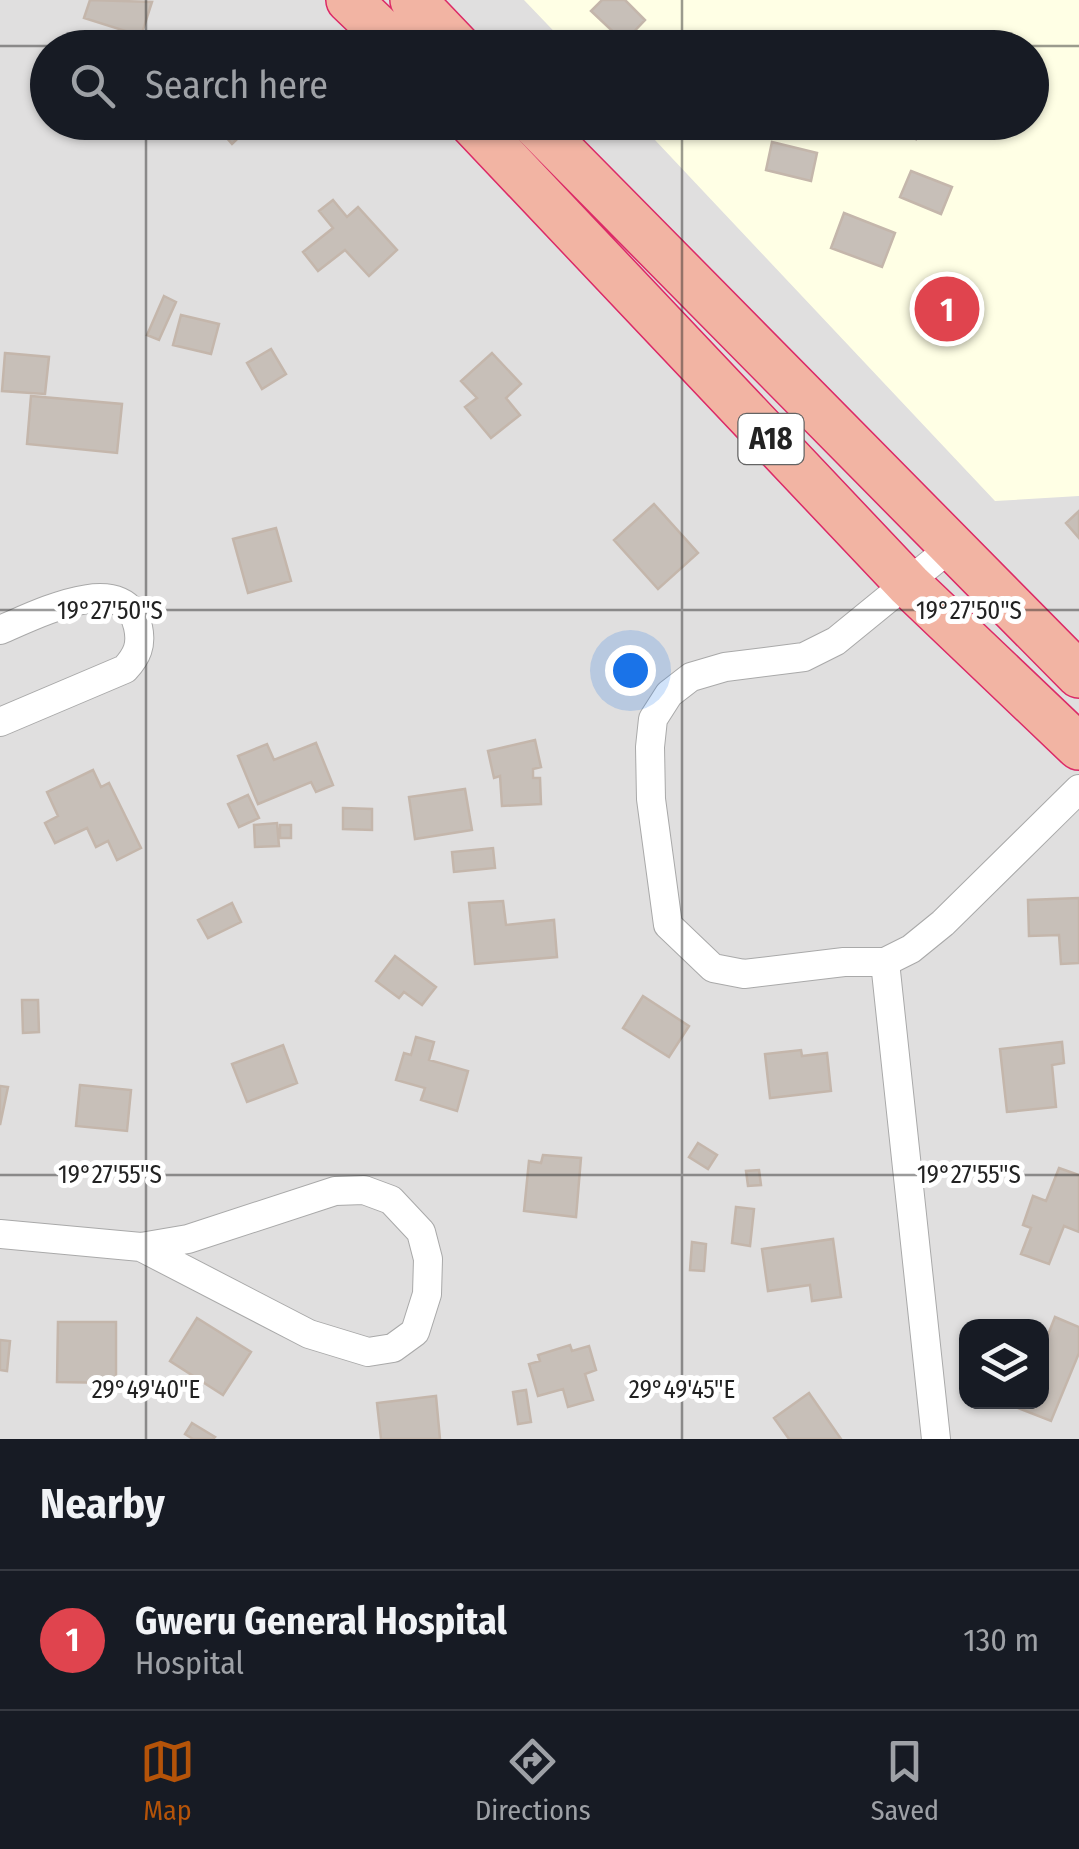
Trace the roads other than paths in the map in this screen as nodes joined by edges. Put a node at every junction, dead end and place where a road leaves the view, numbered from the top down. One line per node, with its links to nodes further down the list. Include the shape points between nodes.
1 (349, 0): 3 (highway)
2 (412, 0): 4 (highway)
3 (381, 30)
4 (441, 30)
5 (488, 140): 8 (highway, A18)
6 (551, 140): 7 (highway, A18)
7 (664, 256): 8 (highway); 9 (highway, A18)
8 (631, 292): 10 (highway, A18)
9 (840, 435): 10 (highway); 11 (highway, A18)
10 (804, 474): 12 (highway, A18)
11 (950, 548): 12 (street); 14 (highway, A18)
12 (909, 585): 16 (highway, A18); 18 (street, via 804,657 692,677 669,694 653,719 650,747 661,896 668,924 690,950 712,968 744,974)
13 (0, 630): 15 (street, via 96,596 126,606 140,638 137,656 125,669)
14 (1079, 675)
15 (0, 722)
16 (1079, 747)
17 (1079, 789): 18 (street, via 944,923)
18 (885, 962): 21 (street)
19 (0, 1234): 20 (street)
20 (141, 1247): 20 (street, via 188,1239 334,1192 364,1190 391,1200 421,1232 427,1294 416,1332 393,1348 368,1352 309,1334)
21 (936, 1439)

